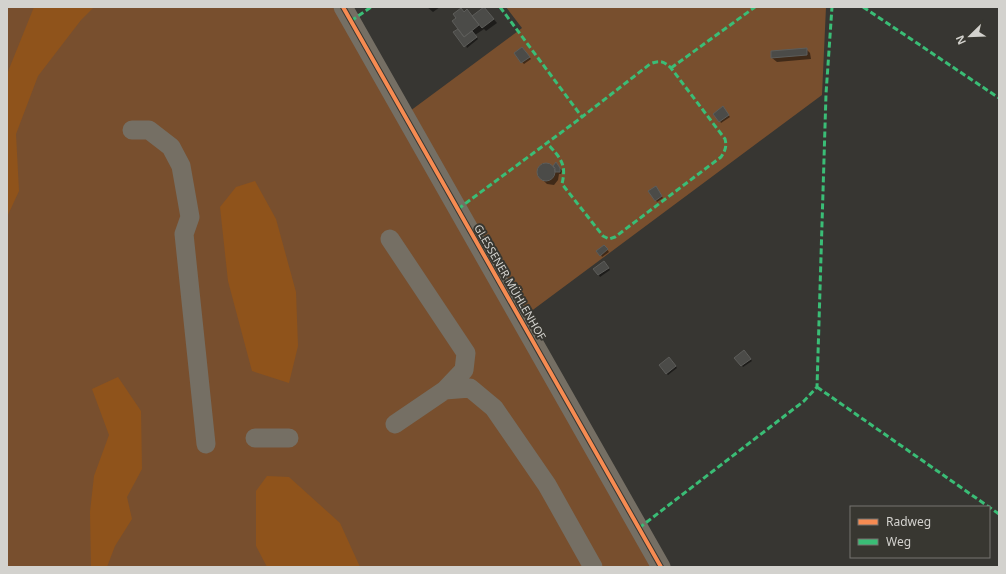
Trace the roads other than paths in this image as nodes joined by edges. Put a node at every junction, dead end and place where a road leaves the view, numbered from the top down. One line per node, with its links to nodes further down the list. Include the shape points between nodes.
1 (343, 7): 10 (street, GLESSENER MÜHLENHOF)
2 (132, 130): 8 (street, via 149,130 170,147 181,166 190,217 184,234)
3 (390, 238): 4 (street, via 466,353 464,370)
4 (445, 390): 5 (street); 9 (street, via 470,388 494,408 547,485)
5 (395, 424)
6 (255, 438): 7 (street)
7 (289, 438)
8 (206, 444)
9 (593, 567)
10 (661, 567)

